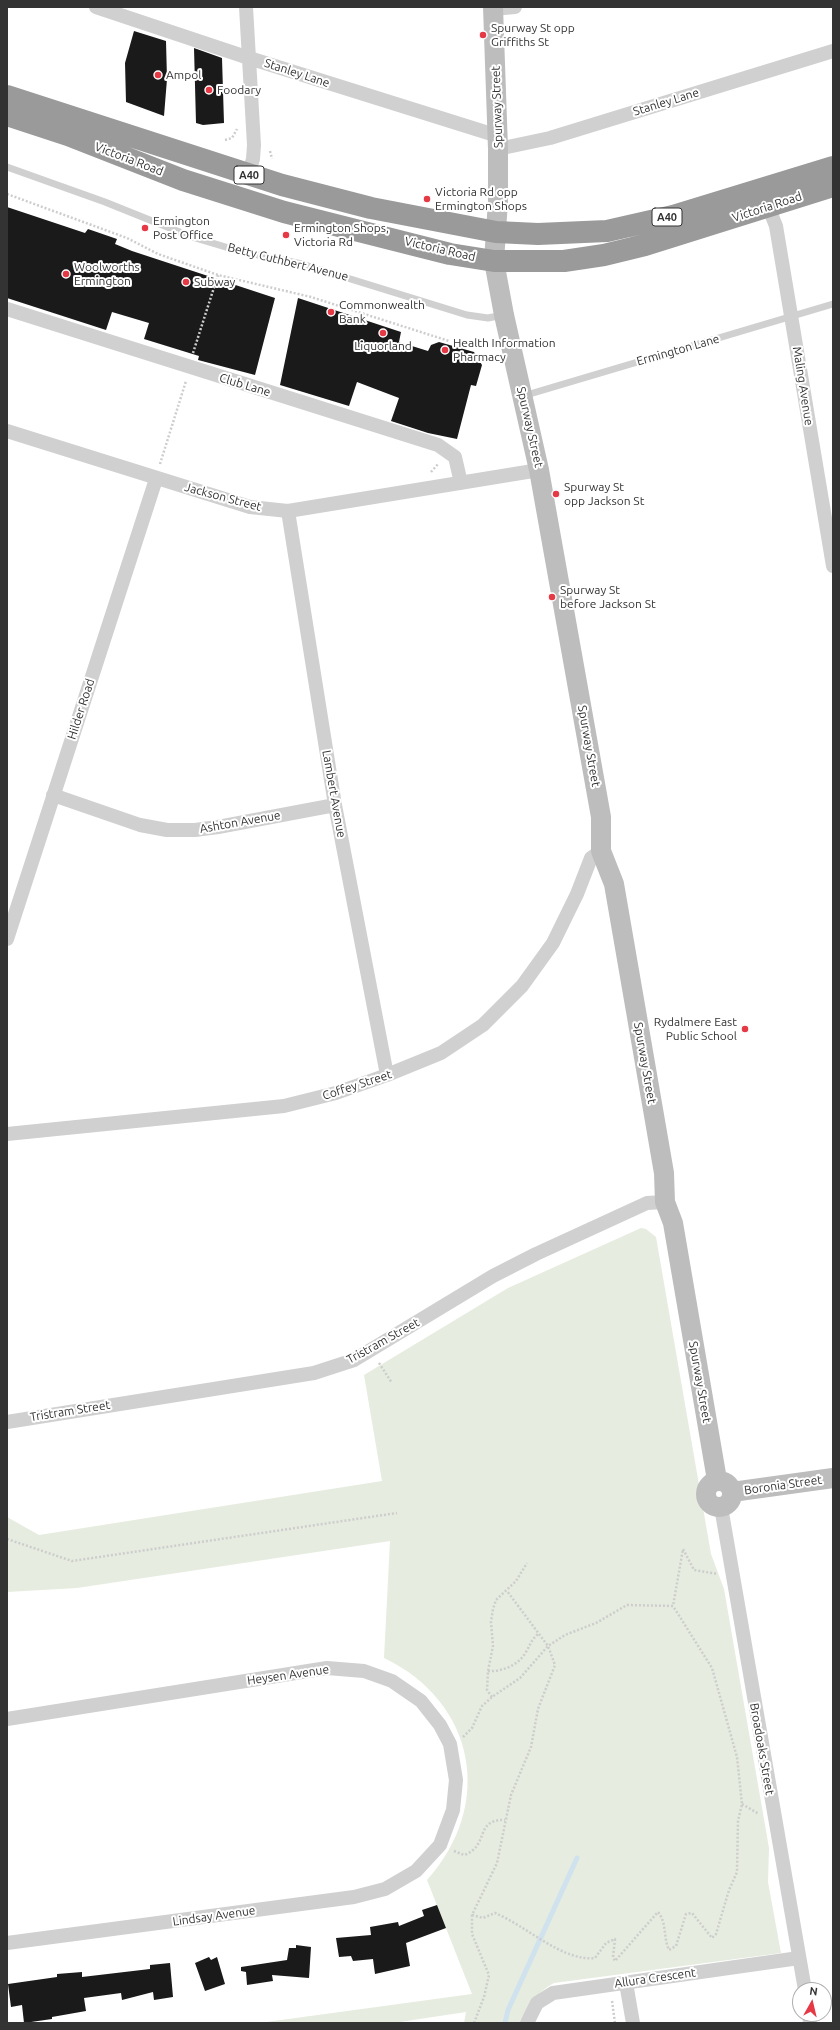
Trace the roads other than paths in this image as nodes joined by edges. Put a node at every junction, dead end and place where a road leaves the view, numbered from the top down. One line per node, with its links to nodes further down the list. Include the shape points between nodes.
1 (96, 7): 6 (street, Stanley Lane)
2 (246, 7): 6 (street)
3 (515, 7): 4 (street)
4 (493, 8): 9 (street, Spurway Street)
5 (833, 50): 9 (street, Stanley Lane, via 550,138)
6 (249, 58): 9 (street, Stanley Lane); 12 (street, via 254,145)
7 (7, 96): 12 (highway, Victoria Road / A40)
8 (7, 115): 16 (highway, Victoria Road / A40, via 183,180 284,212 450,254)
9 (498, 142): 15 (street, Spurway Street)
10 (7, 167): 19 (lane, Betty Cuthbert Avenue, via 192,237 239,251 302,264 467,315 488,318)
11 (833, 167): 15 (highway, Victoria Road / A40, via 673,216 607,231 545,234)
12 (248, 175): 15 (highway, Victoria Road / A40, via 371,208)
13 (833, 186): 14 (highway, Victoria Road / A40)
14 (768, 206): 16 (highway, Victoria Road / A40, via 604,256 564,261); 20 (street, Maling Avenue, via 776,226)
15 (496, 232): 16 (street, Spurway Street)
16 (494, 261): 19 (street, Spurway Street)
17 (833, 304): 20 (lane, Ermington Lane)
18 (7, 309): 25 (street, Club Lane, via 438,445 455,457)
19 (504, 315): 21 (street, Spurway Street)
20 (791, 317): 21 (lane, Ermington Lane); 27 (street, Maling Avenue)
21 (523, 396): 23 (street, Spurway Street)
22 (7, 431): 24 (street, Jackson Street)
23 (539, 470): 25 (street, Jackson Street); 30 (street, Spurway Street, via 601,817)
24 (158, 472): 26 (street, Jackson Street, via 250,507); 28 (street, Hilder Road)
25 (461, 483): 26 (street, Jackson Street)
26 (288, 511): 29 (street, Lambert Avenue)
27 (833, 566)
28 (53, 795): 29 (street, Ashton Avenue, via 140,824 167,830 218,828); 31 (street, Hilder Road)
29 (335, 805): 32 (street, Lambert Avenue)
30 (601, 851): 32 (street, Coffey Street, via 591,858 553,943 522,986 483,1024 441,1053); 34 (street, Spurway Street, via 614,884 664,1173)
31 (7, 939)
32 (387, 1075): 33 (street, Coffey Street, via 336,1093 284,1106)
33 (7, 1134)
34 (665, 1202): 35 (street, Tristram Street, via 647,1202 536,1254 493,1276 354,1360 314,1374); 37 (street, Spurway Street, via 673,1223 717,1480 731,1487)
35 (9, 1420)
36 (833, 1478): 37 (street, Boronia Street)
37 (727, 1500): 41 (street, Broadoaks Street, via 732,1576)
38 (7, 1719): 39 (street, Heysen Avenue, via 328,1668 364,1670 392,1681 421,1701 440,1725 450,1744 456,1780 453,1810 440,1845)
39 (416, 1871): 40 (street, Lindsay Avenue, via 385,1889 354,1897)
40 (7, 1943)
41 (799, 1958): 42 (street, Broadoaks Street); 43 (street, Allura Crescent)
42 (804, 1982)
43 (626, 1983): 44 (street, Allura Crescent, via 553,1993 537,2003); 45 (street)
44 (527, 2023)
45 (633, 2023)

